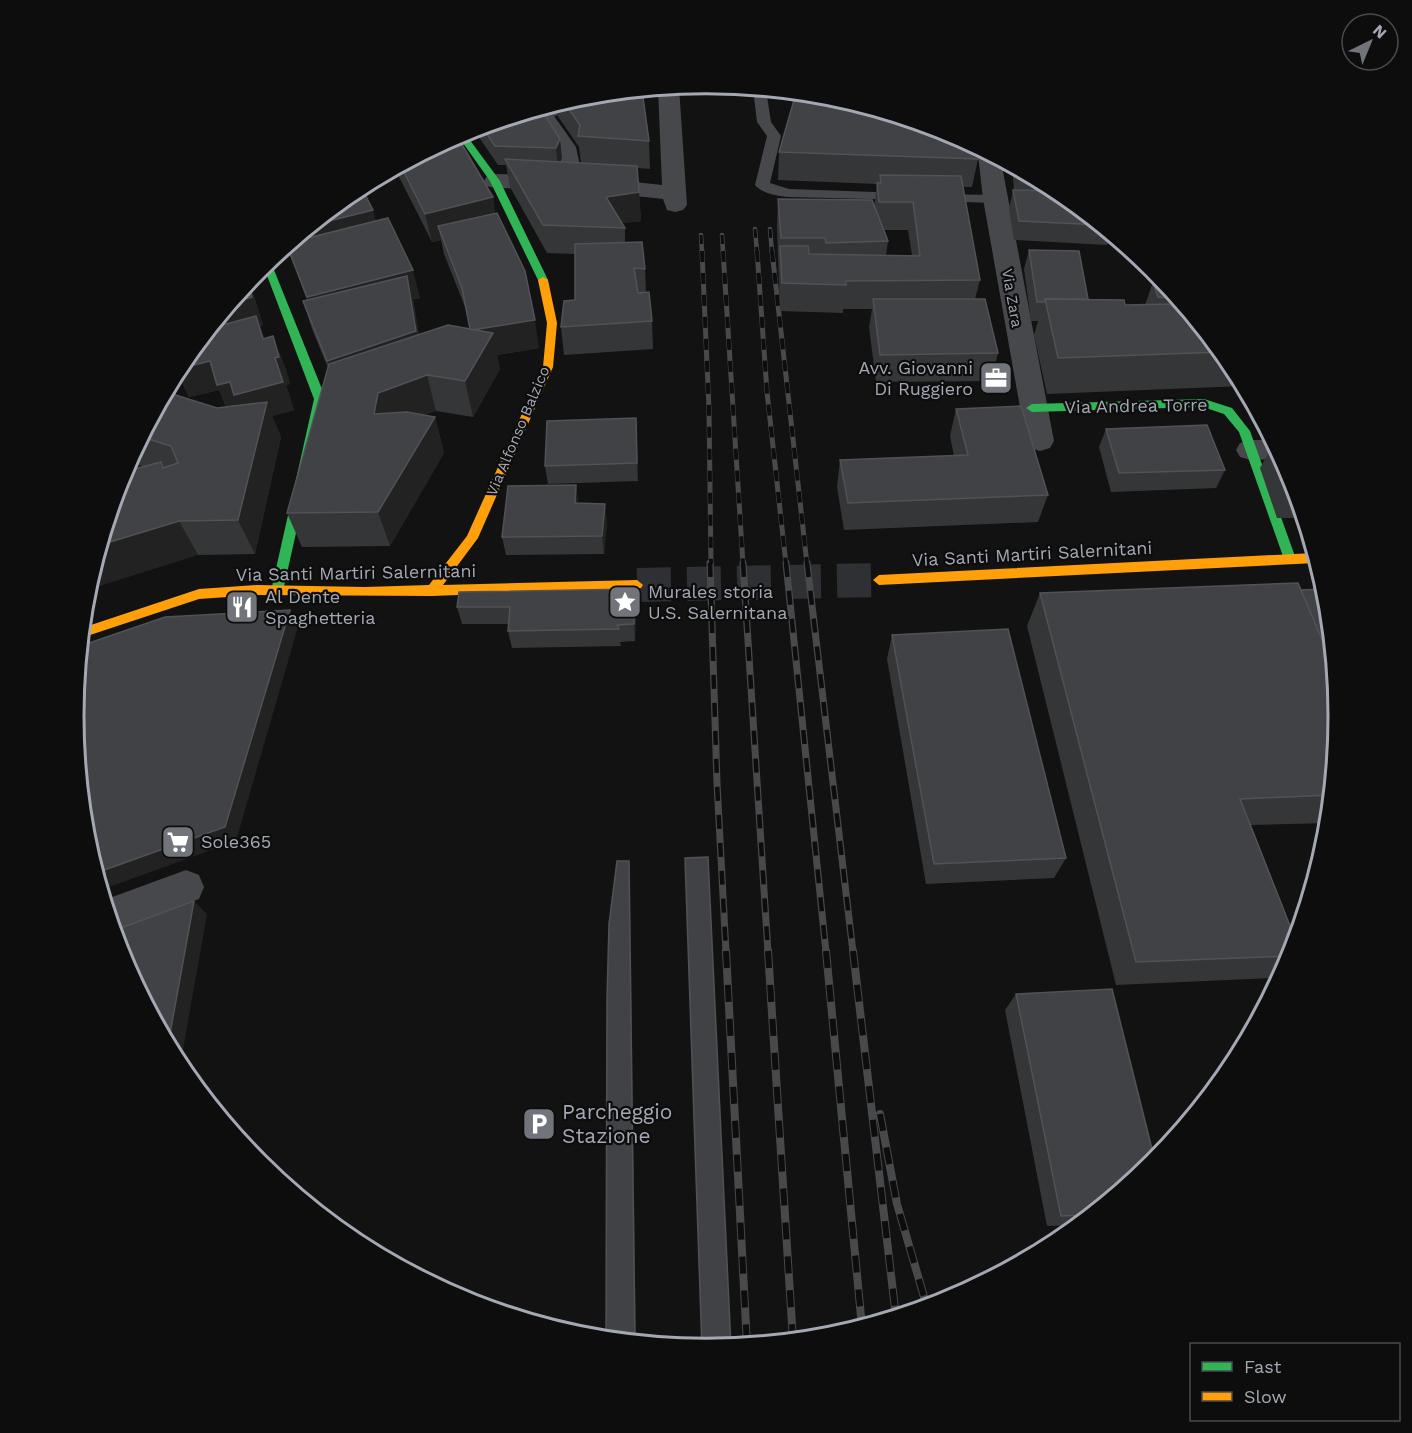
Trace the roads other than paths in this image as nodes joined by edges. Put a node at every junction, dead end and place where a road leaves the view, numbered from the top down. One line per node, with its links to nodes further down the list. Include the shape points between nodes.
1 (669, 96): 7 (street, via 674,199)
2 (760, 97): 8 (lane, via 764,122 774,136 762,185 778,192)
3 (543, 117): 7 (street, via 564,147)
4 (467, 142): 6 (street, Via Alfonso Balzico)
5 (993, 165): 8 (street, Via Zara)
6 (495, 181): 7 (street); 18 (street, Via Alfonso Balzico, via 542,274 553,315 553,338 548,367 472,538)
7 (572, 182)
8 (1006, 200): 10 (street, Via Zara)
9 (271, 272): 17 (street, via 321,399)
10 (1032, 408): 11 (street, Via Zara); 12 (street, Via Andrea Torre, via 1219,405 1234,415)
11 (1040, 441)
12 (1264, 450): 14 (street, Via Andrea Torre)
13 (1308, 558): 14 (street, Via Santi Martiri Salernitani)
14 (1290, 559): 15 (street, Via Santi Martiri Salernitani)
15 (879, 580)
16 (637, 585): 18 (street, Via Santi Martiri Salernitani)
17 (277, 591): 18 (street, Via Santi Martiri Salernitani); 19 (street, Via Santi Martiri Salernitani, via 199,594)
18 (432, 591)
19 (90, 630)
20 (186, 887): 21 (street)
21 (116, 912)

